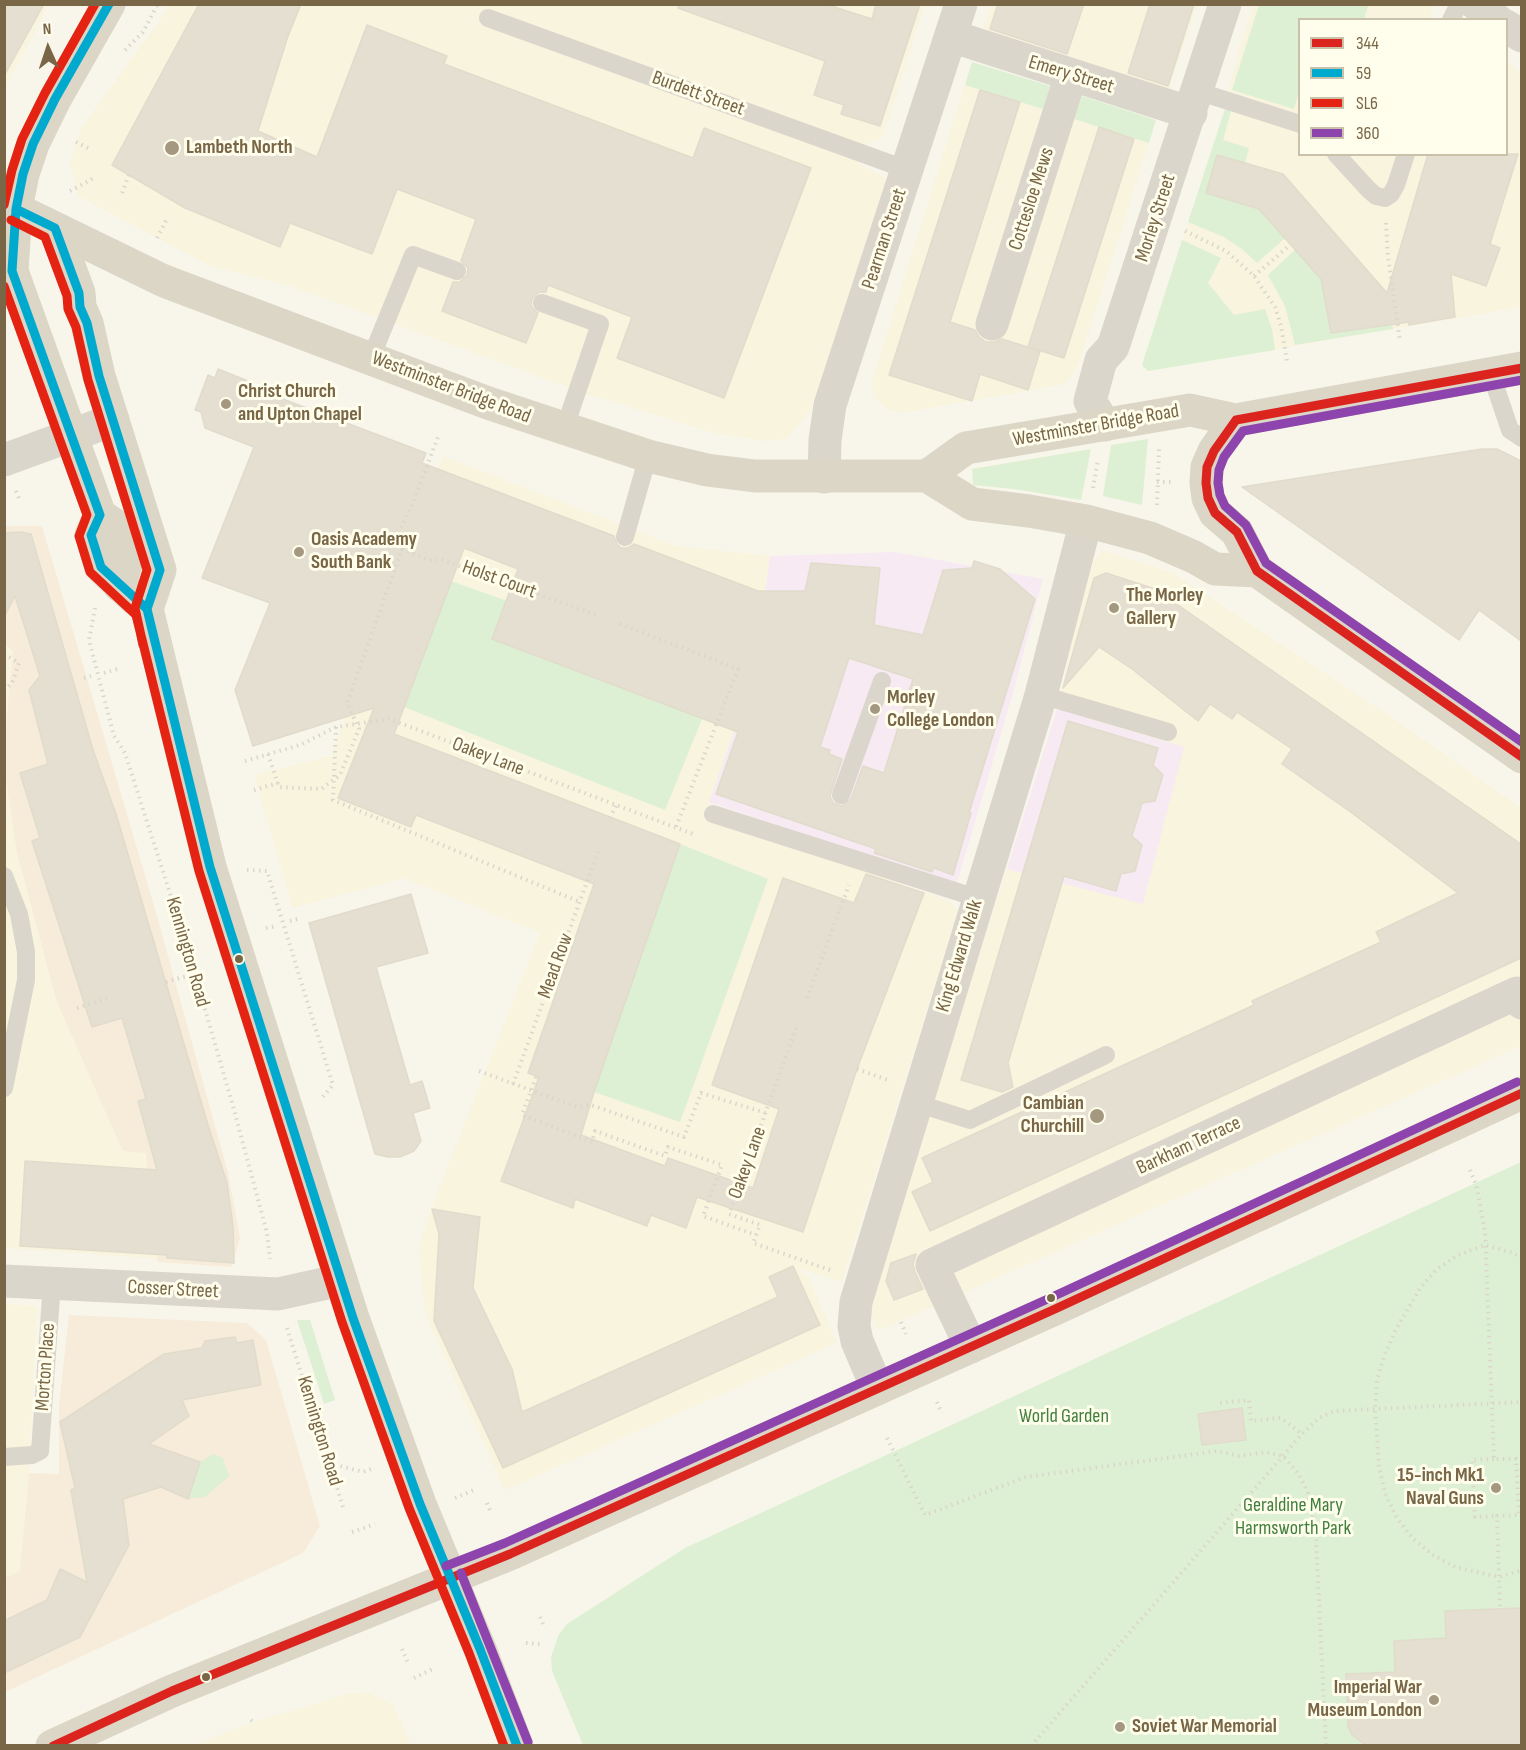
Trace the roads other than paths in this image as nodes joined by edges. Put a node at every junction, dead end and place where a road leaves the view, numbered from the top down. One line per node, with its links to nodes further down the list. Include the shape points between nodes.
1 (109, 4): 14 (main road, via 38,133)
2 (961, 4): 6 (street, Pearman Street)
3 (1225, 4): 9 (street, Morley Street)
4 (488, 18): 13 (lane, Burdett Street)
5 (1508, 27): 7 (street)
6 (951, 36): 8 (street, Emery Street); 13 (street, Pearman Street)
7 (1521, 36)
8 (1071, 75): 9 (street, Emery Street); 18 (street, Cottesloe Mews)
9 (1194, 102): 10 (lane); 23 (street, Morley Street, via 1113,347 1101,360 1090,402)
10 (1298, 124)
11 (1338, 156): 12 (lane, via 1368,189 1385,198 1396,184)
12 (1405, 156)
13 (908, 170): 30 (street, Pearman Street, via 830,405)
14 (10, 202): 15 (main road, Westminster Bridge Road); 25 (main road, via 12,271)
15 (55, 228): 19 (main road, Westminster Bridge Road, via 164,281); 21 (main road, via 79,293)
16 (457, 271): 19 (lane, via 412,255)
17 (542, 303): 24 (lane, via 600,324)
18 (992, 324)
19 (371, 358): 24 (main road, Westminster Bridge Road)
20 (1506, 371): 22 (main road, Westminster Bridge Road); 26 (lane, via 1510,430)
21 (113, 420): 25 (street); 34 (main road, via 160,570)
22 (1236, 420): 23 (main road, Westminster Bridge Road, via 1190,410); 33 (main road, via 1207,467 1208,498 1215,513 1237,532)
23 (1105, 425): 29 (main road, Westminster Bridge Road, via 966,448)
24 (564, 430): 27 (main road, Westminster Bridge Road)
25 (71, 436): 28 (street); 34 (main road, via 100,515 91,535 101,567)
26 (1521, 438)
27 (648, 456): 30 (main road, Westminster Bridge Road, via 755,476); 32 (lane)
28 (4, 460)
29 (927, 476): 30 (main road, Westminster Bridge Road); 31 (main road, via 972,504)
30 (824, 477)
31 (1086, 521): 33 (main road, via 1154,525 1215,569); 36 (street, King Edward Walk)
32 (625, 537)
33 (1257, 571): 38 (main road)
34 (147, 609): 48 (main road, via 210,867)
35 (882, 681): 39 (lane)
36 (1041, 694): 37 (lane); 42 (street, King Edward Walk)
37 (1168, 732)
38 (1521, 757)
39 (841, 795)
40 (713, 814): 42 (lane, via 824,840)
41 (4, 876): 45 (lane, via 19,914 26,980)
42 (977, 898): 47 (street, King Edward Walk)
43 (1521, 1003): 51 (street, Barkham Terrace, via 1517,993 932,1265)
44 (1106, 1055): 47 (lane, via 970,1120)
45 (4, 1088)
46 (1521, 1093): 51 (main road)
47 (916, 1103): 52 (street, King Edward Walk, via 854,1312 857,1341)
48 (341, 1280): 50 (street, Cosser Street, via 278,1294); 54 (main road, via 403,1459)
49 (4, 1281): 50 (street, Cosser Street)
50 (52, 1283): 53 (lane, Morton Place, via 40,1451)
51 (971, 1347): 52 (main road)
52 (877, 1388): 54 (main road, via 510,1554)
53 (4, 1457)
54 (450, 1577): 55 (main road, via 172,1691); 56 (main road)
55 (52, 1746)
56 (517, 1746)

